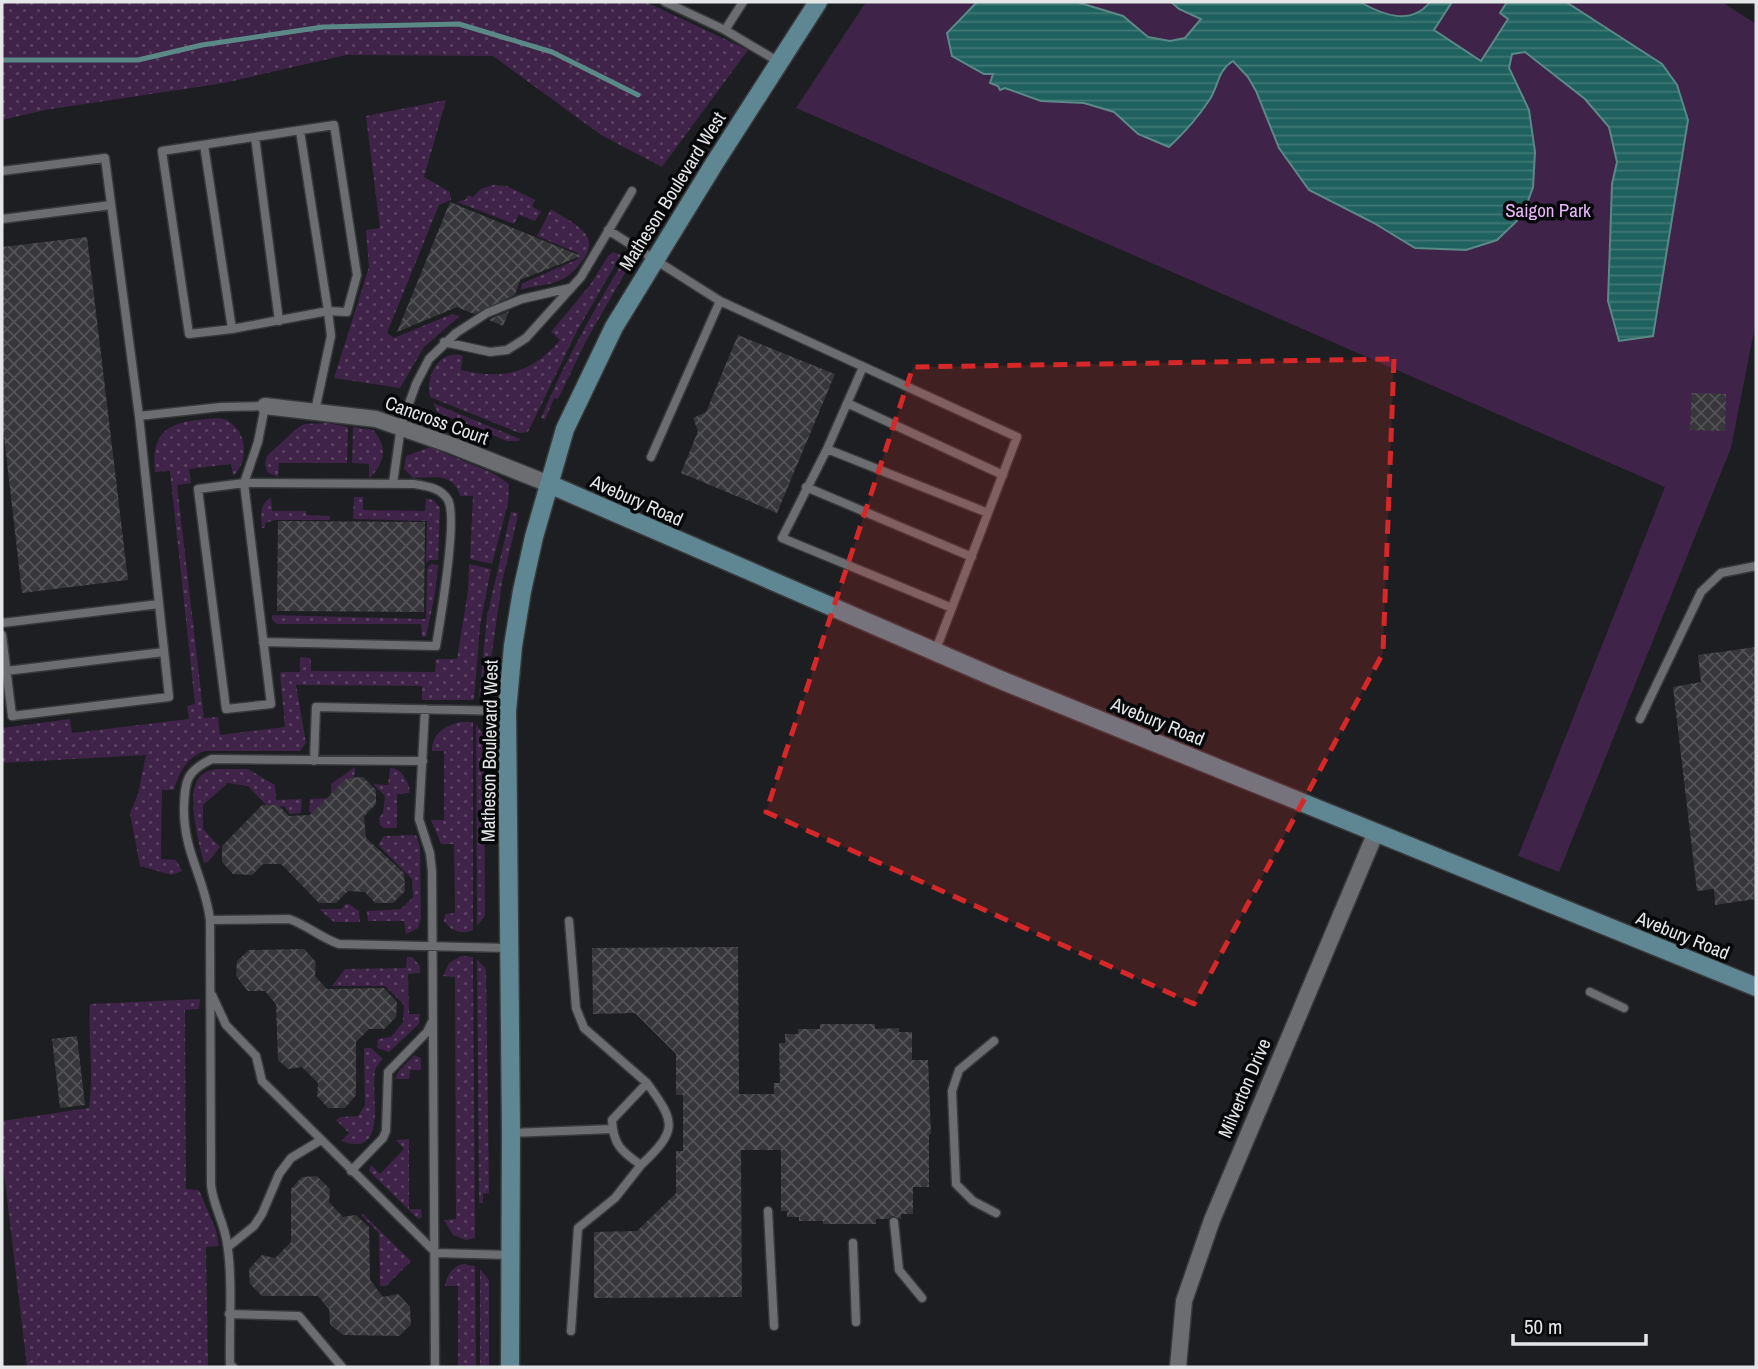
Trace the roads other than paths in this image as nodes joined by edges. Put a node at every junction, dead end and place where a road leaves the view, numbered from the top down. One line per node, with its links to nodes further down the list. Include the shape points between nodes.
1 (665, 2): 4 (lane)
2 (743, 2): 4 (lane)
3 (818, 2): 5 (street, Matheson Boulevard West)
4 (725, 30): 5 (lane)
5 (779, 62): 14 (street, Matheson Boulevard West)
6 (300, 131): 7 (lane); 17 (lane); 17 (lane, via 334,125 357,275 347,312)
7 (255, 137): 8 (lane); 18 (lane)
8 (204, 145): 19 (lane); 19 (lane, via 162,151 189,334)
9 (2, 171): 11 (lane, via 105,158)
10 (632, 191): 13 (lane)
11 (111, 205): 12 (lane); 25 (lane)
12 (2, 219)
13 (608, 230): 14 (lane); 15 (lane, via 592,261)
14 (653, 261): 16 (lane); 32 (street, Matheson Boulevard West, via 588,377 565,429)
15 (570, 288): 20 (lane, via 495,310); 20 (lane, via 526,338 507,350 490,352)
16 (720, 301): 21 (lane); 28 (lane)
17 (328, 312): 18 (lane); 24 (lane, via 331,336)
18 (279, 321): 19 (lane)
19 (232, 329)
20 (444, 342): 26 (lane, via 415,384)
21 (863, 367): 22 (lane); 29 (lane, via 1017,437)
22 (847, 403): 27 (lane); 29 (lane)
23 (265, 406): 24 (street, Cancross Court); 25 (lane); 30 (lane)
24 (315, 411): 26 (street, Cancross Court)
25 (139, 416): 37 (lane)
26 (401, 426): 31 (lane); 32 (street, Cancross Court)
27 (827, 449): 33 (lane); 34 (lane)
28 (650, 457)
29 (1003, 475): 34 (lane)
30 (244, 483): 31 (lane); 41 (lane); 41 (lane, via 198,489 226,709 271,704)
31 (393, 483): 41 (lane, via 435,488 448,499 448,564 436,646)
32 (549, 484): 43 (street, Avebury Road); 46 (street, Matheson Boulevard West, via 522,591)
33 (806, 487): 35 (lane); 38 (lane, via 782,538)
34 (988, 513): 35 (lane)
35 (972, 557): 38 (lane)
36 (1756, 566): 47 (lane, via 1721,573 1701,592)
37 (159, 604): 39 (lane); 42 (lane)
38 (952, 608): 43 (lane)
39 (2, 623)
40 (2, 635): 44 (lane)
41 (263, 642)
42 (164, 652): 44 (lane); 44 (lane, via 169,697 12,716)
43 (935, 652): 50 (street, Avebury Road)
44 (6, 671)
45 (425, 709): 46 (lane); 48 (lane, via 316,707); 49 (lane)
46 (508, 711): 54 (street, Matheson Boulevard West)
47 (1640, 719)
48 (314, 761): 49 (lane); 51 (lane, via 212,759 185,781 184,831)
49 (423, 761): 53 (lane, via 419,819 430,853)
50 (1377, 832): 55 (street, Avebury Road); 83 (street, Milverton Drive, via 1212,1220 1184,1300)
51 (210, 919): 53 (lane, via 289,919 339,944); 56 (lane)
52 (569, 921): 61 (lane, via 576,1008 584,1028)
53 (434, 947): 54 (lane); 59 (lane)
54 (508, 948): 63 (street, Matheson Boulevard West)
55 (1756, 987)
56 (211, 992): 64 (lane, via 226,1025 256,1056 262,1081); 71 (lane, via 211,1185)
57 (1590, 992): 58 (lane)
58 (1624, 1007)
59 (433, 1019): 66 (lane, via 388,1072 386,1131); 72 (lane)
60 (994, 1041): 68 (lane, via 959,1070 952,1091 956,1184 973,1201)
61 (646, 1083): 62 (lane, via 612,1120); 65 (lane, via 665,1108 670,1128 662,1146)
62 (612, 1129): 63 (lane); 65 (lane, via 623,1153)
63 (511, 1133): 73 (street, Matheson Boulevard West)
64 (321, 1140): 66 (lane); 71 (lane, via 291,1158 254,1226)
65 (641, 1165): 78 (lane, via 615,1198 579,1228)
66 (351, 1171): 72 (lane)
67 (768, 1211): 77 (lane)
68 (996, 1213)
69 (894, 1222): 74 (lane, via 899,1270)
70 (853, 1243): 76 (lane)
71 (228, 1247): 75 (lane)
72 (436, 1253): 73 (lane); 81 (lane)
73 (509, 1255): 82 (street, Matheson Boulevard West)
74 (922, 1298)
75 (229, 1314): 79 (lane); 80 (lane, via 299,1315)
76 (856, 1322)
77 (774, 1326)
78 (571, 1331)
79 (233, 1367)
80 (342, 1367)
81 (435, 1367)
82 (510, 1367)
83 (1178, 1367)

